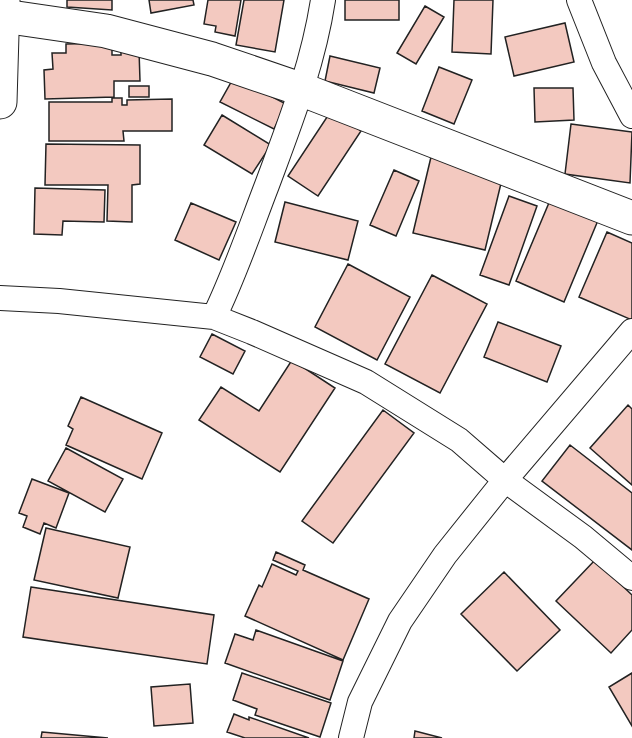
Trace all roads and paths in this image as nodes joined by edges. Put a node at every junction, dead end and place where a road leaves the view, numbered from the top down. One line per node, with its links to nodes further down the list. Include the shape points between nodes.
1 (323, 0): 4 (street)
2 (579, 0): 6 (street, via 604,63)
3 (3, 8): 4 (main road, via 212,59); 5 (main road)
4 (303, 90): 7 (main road); 9 (street)
5 (0, 102)
6 (632, 116)
7 (632, 218)
8 (0, 298): 9 (street)
9 (214, 317): 11 (street, via 366,382 459,440)
10 (632, 331): 11 (street)
11 (506, 480): 12 (street); 13 (street, via 445,555 400,621 360,702)
12 (632, 578)
13 (351, 738)

